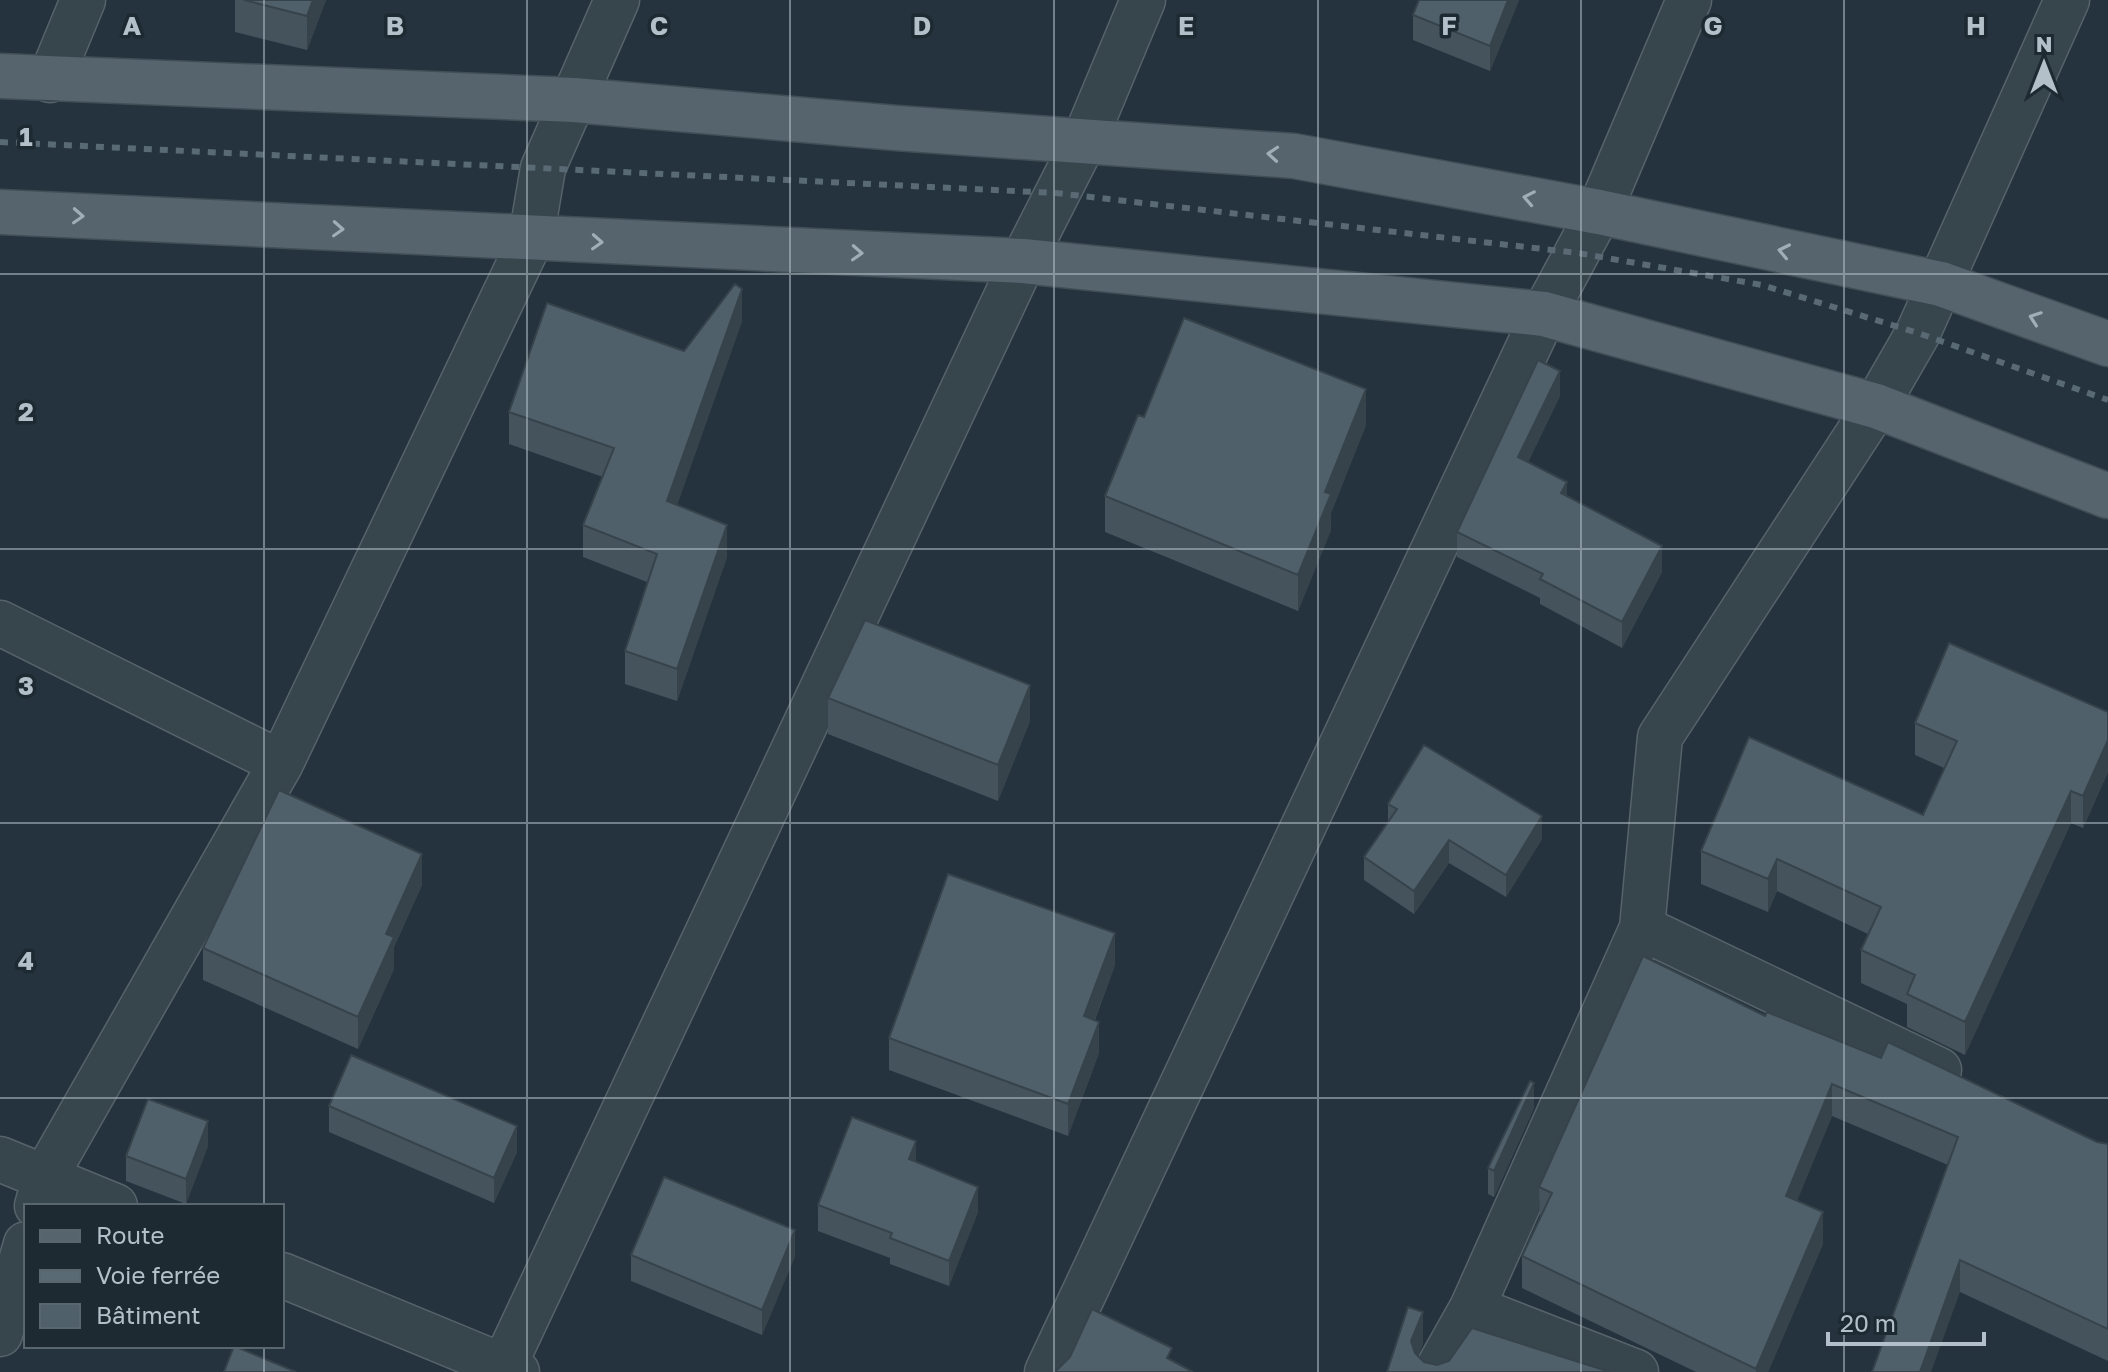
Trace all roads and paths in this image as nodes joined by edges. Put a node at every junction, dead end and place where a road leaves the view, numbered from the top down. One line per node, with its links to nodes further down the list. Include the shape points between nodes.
1 (83, 0): 7 (street)
2 (617, 0): 8 (street)
3 (1143, 0): 9 (street)
4 (1689, 0): 11 (street)
5 (2067, 0): 14 (street)
6 (0, 76): 7 (main road)
7 (50, 80): 8 (main road)
8 (574, 100): 9 (main road); 12 (street, via 543,168)
9 (1085, 139): 11 (main road, one-way to 9, via 1294,156); 13 (street)
10 (0, 212): 12 (main road, one-way to 12)
11 (1599, 212): 14 (main road, one-way to 11); 15 (street)
12 (531, 239): 13 (main road, one-way to 13); 20 (street)
13 (1023, 261): 15 (main road); 30 (street)
14 (1941, 284): 16 (main road, one-way to 14); 17 (street)
15 (1544, 314): 17 (main road); 31 (street)
16 (2108, 344)
17 (1876, 406): 18 (main road); 21 (street, via 1660,737)
18 (2108, 496)
19 (0, 623): 20 (street)
20 (281, 763): 24 (street)
21 (1642, 928): 22 (street); 28 (street)
22 (1981, 1090)
23 (0, 1159): 24 (street)
24 (41, 1192): 25 (street)
25 (104, 1204)
26 (24, 1251): 29 (street)
27 (284, 1276): 30 (street)
28 (1472, 1308): 32 (street); 33 (street)
29 (0, 1334)
30 (507, 1370)
31 (1047, 1372)
32 (1436, 1372)
33 (1636, 1372)

